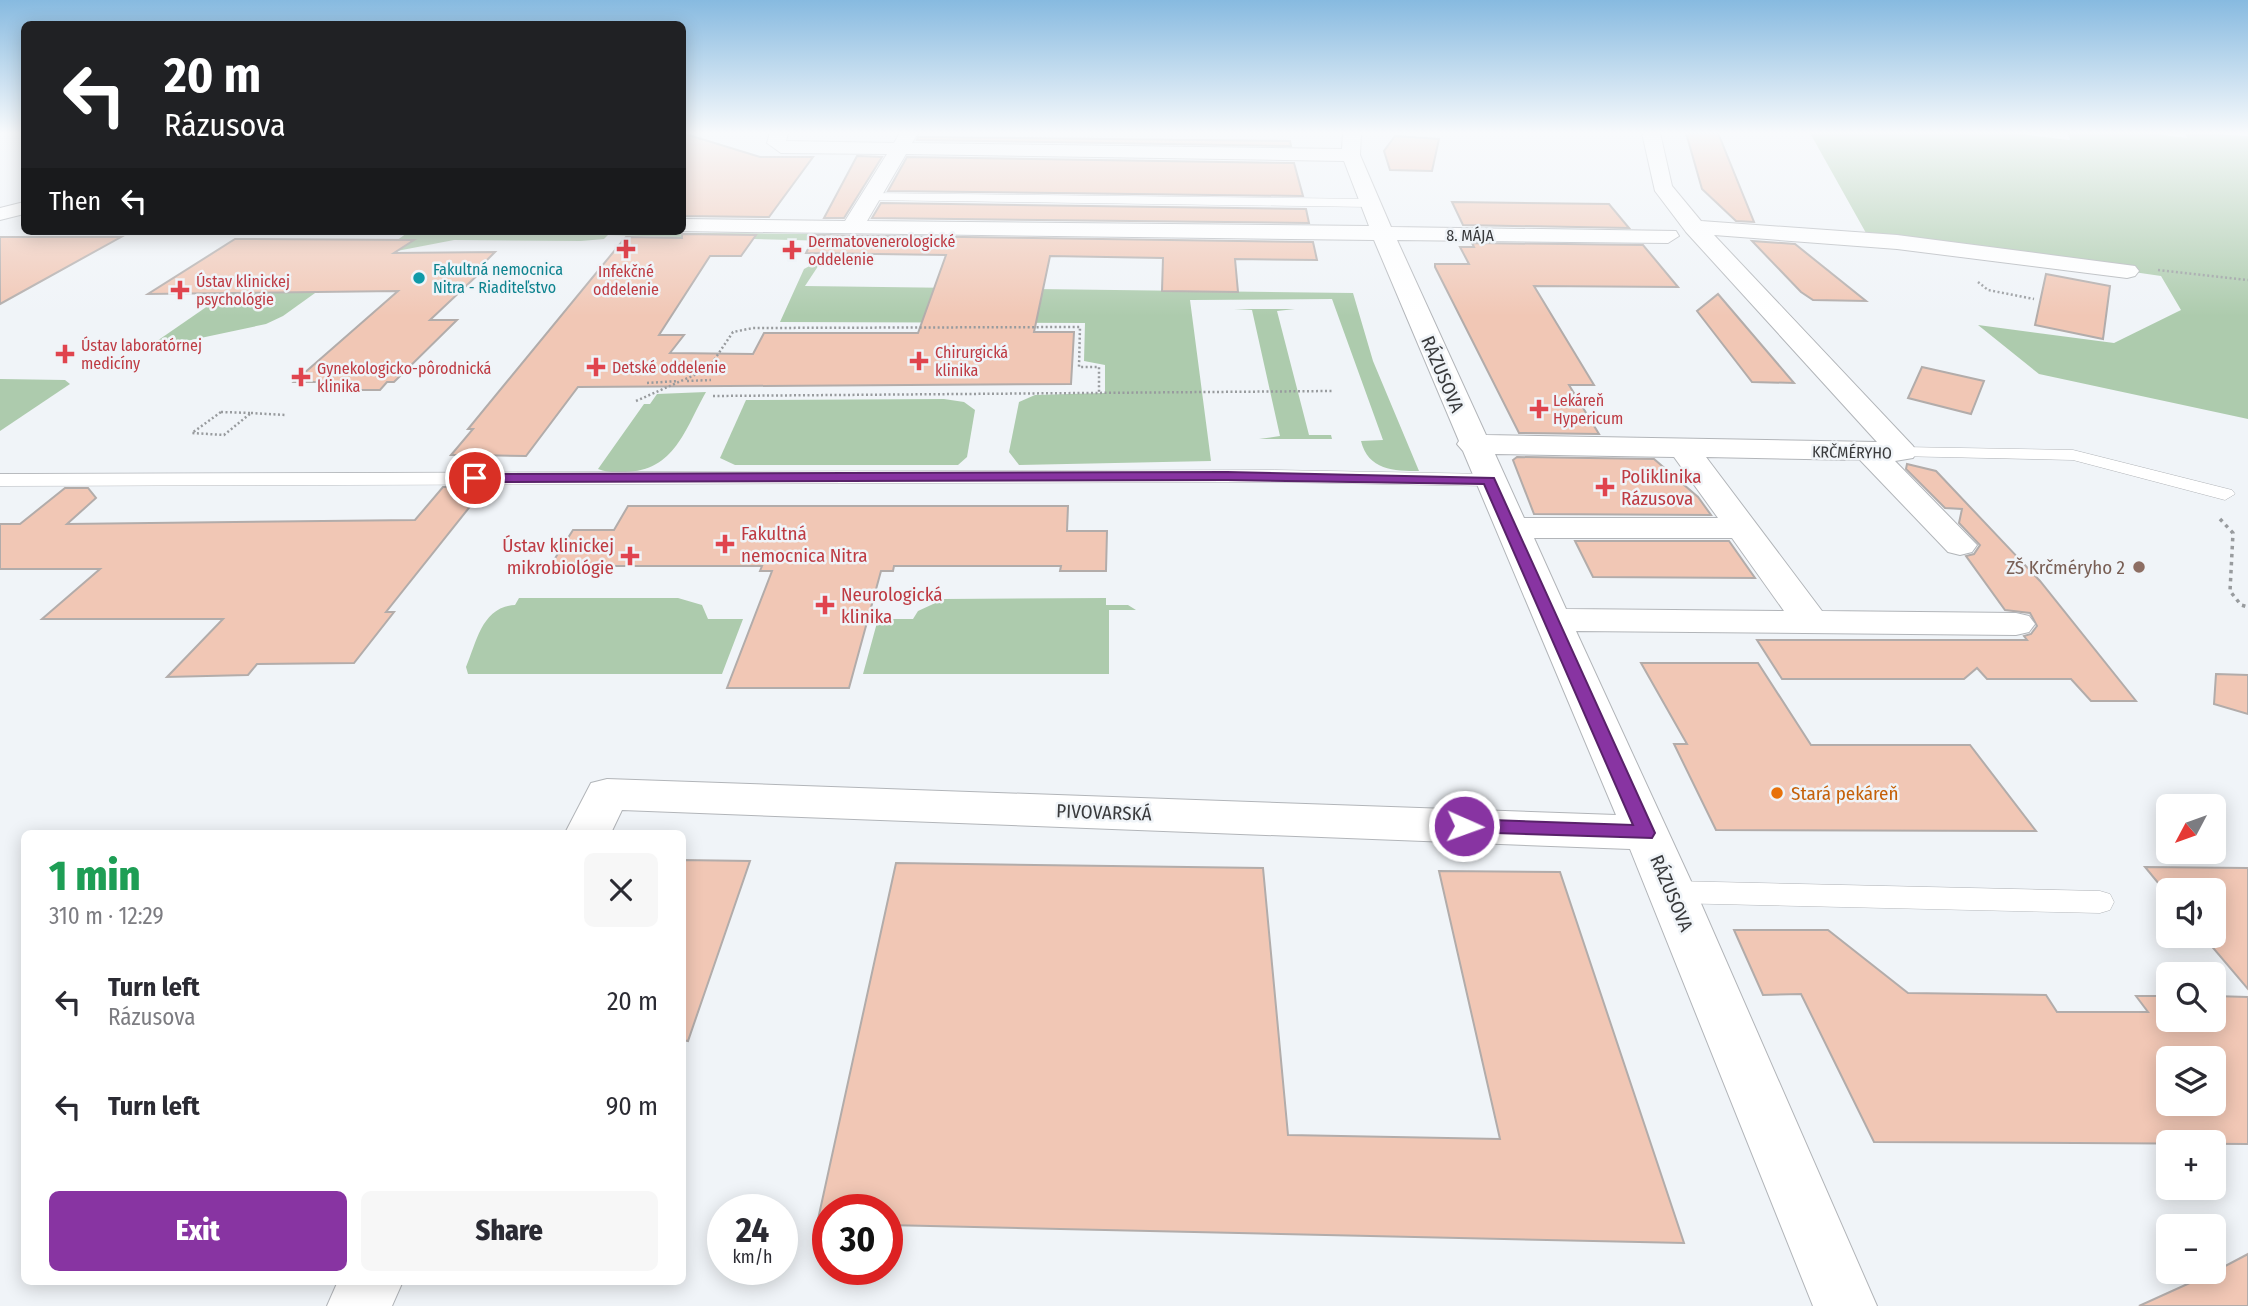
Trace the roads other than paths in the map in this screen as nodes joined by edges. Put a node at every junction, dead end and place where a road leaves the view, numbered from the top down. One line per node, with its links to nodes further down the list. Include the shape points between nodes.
1 (872, 194): 4 (street)
2 (1367, 194): 8 (street, RÁZUSOVA)
3 (1668, 194): 10 (street, KRČMÉRYHO)
4 (870, 197): 8 (lane); 11 (street)
5 (21, 209): 6 (street)
6 (0, 216): 7 (street)
7 (21, 219)
8 (1377, 219): 11 (street, 8. MÁJA); 12 (street, 8. MÁJA); 17 (street, RÁZUSOVA)
9 (686, 226): 11 (street, 8. MÁJA)
10 (1694, 227): 13 (street, via 1897,242); 16 (street, KRČMÉRYHO)
11 (852, 228)
12 (1668, 236)
13 (2127, 271)
14 (1683, 448): 15 (street, KRČMÉRYHO); 17 (street, KRČMÉRYHO); 21 (street)
15 (1869, 452): 16 (street, KRČMÉRYHO); 22 (street)
16 (1902, 453): 19 (lane, via 2073,455)
17 (1481, 462): 18 (lane, via 1235,476); 20 (street, RÁZUSOVA)
18 (0, 480)
19 (2225, 494)
20 (1510, 528): 21 (street); 23 (street, RÁZUSOVA)
21 (1742, 528): 24 (street)
22 (1960, 545)
23 (1551, 620): 24 (street); 27 (street, RÁZUSOVA)
24 (1811, 622): 25 (street)
25 (2016, 624)
26 (589, 830): 27 (street, PIVOVARSKÁ, via 607,793)
27 (1645, 833): 28 (street, RÁZUSOVA)
28 (1672, 892): 29 (lane); 32 (street, RÁZUSOVA)
29 (2100, 902)
30 (369, 1285): 31 (street)
31 (359, 1306)
32 (1845, 1306)

